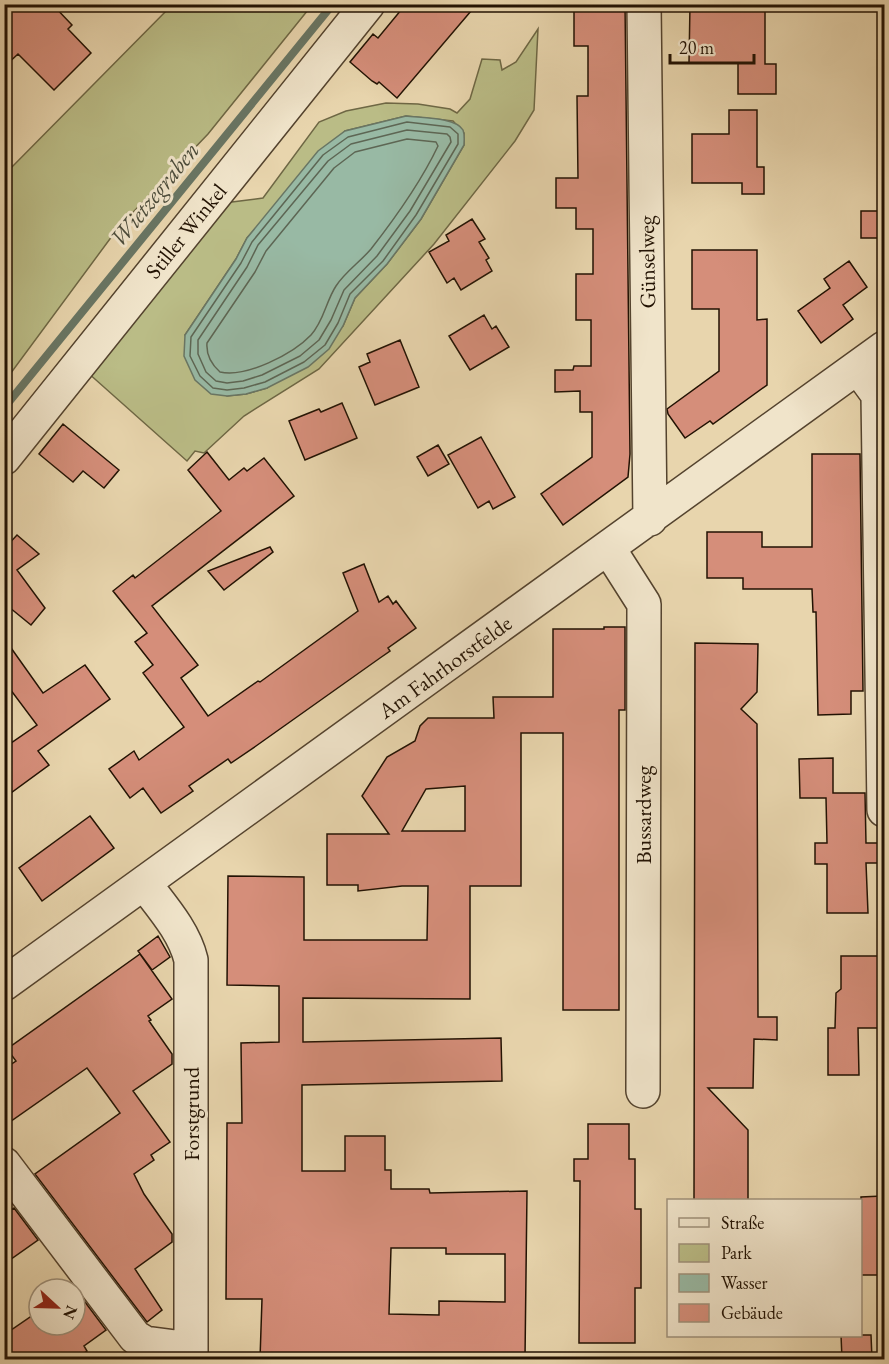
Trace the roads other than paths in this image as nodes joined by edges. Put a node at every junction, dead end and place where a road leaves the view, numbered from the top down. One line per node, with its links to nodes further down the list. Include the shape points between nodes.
1 (368, 4): 5 (street, Stiller Winkel)
2 (644, 4): 6 (street, Günselweg)
3 (885, 348): 4 (street, Am Fahrhorstfelde)
4 (859, 369): 6 (street, Am Fahrhorstfelde); 8 (street, via 878,395)
5 (4, 458)
6 (650, 519): 7 (street, Am Fahrhorstfelde)
7 (609, 549): 9 (street, Am Fahrhorstfelde); 11 (street, Bussardweg, via 644,604)
8 (885, 810)
9 (144, 883): 10 (street, Am Fahrhorstfelde); 13 (street, Forstgrund, via 181,933 191,960)
10 (4, 984)
11 (643, 1091)
12 (4, 1164): 13 (street, via 135,1337)
13 (191, 1354)

